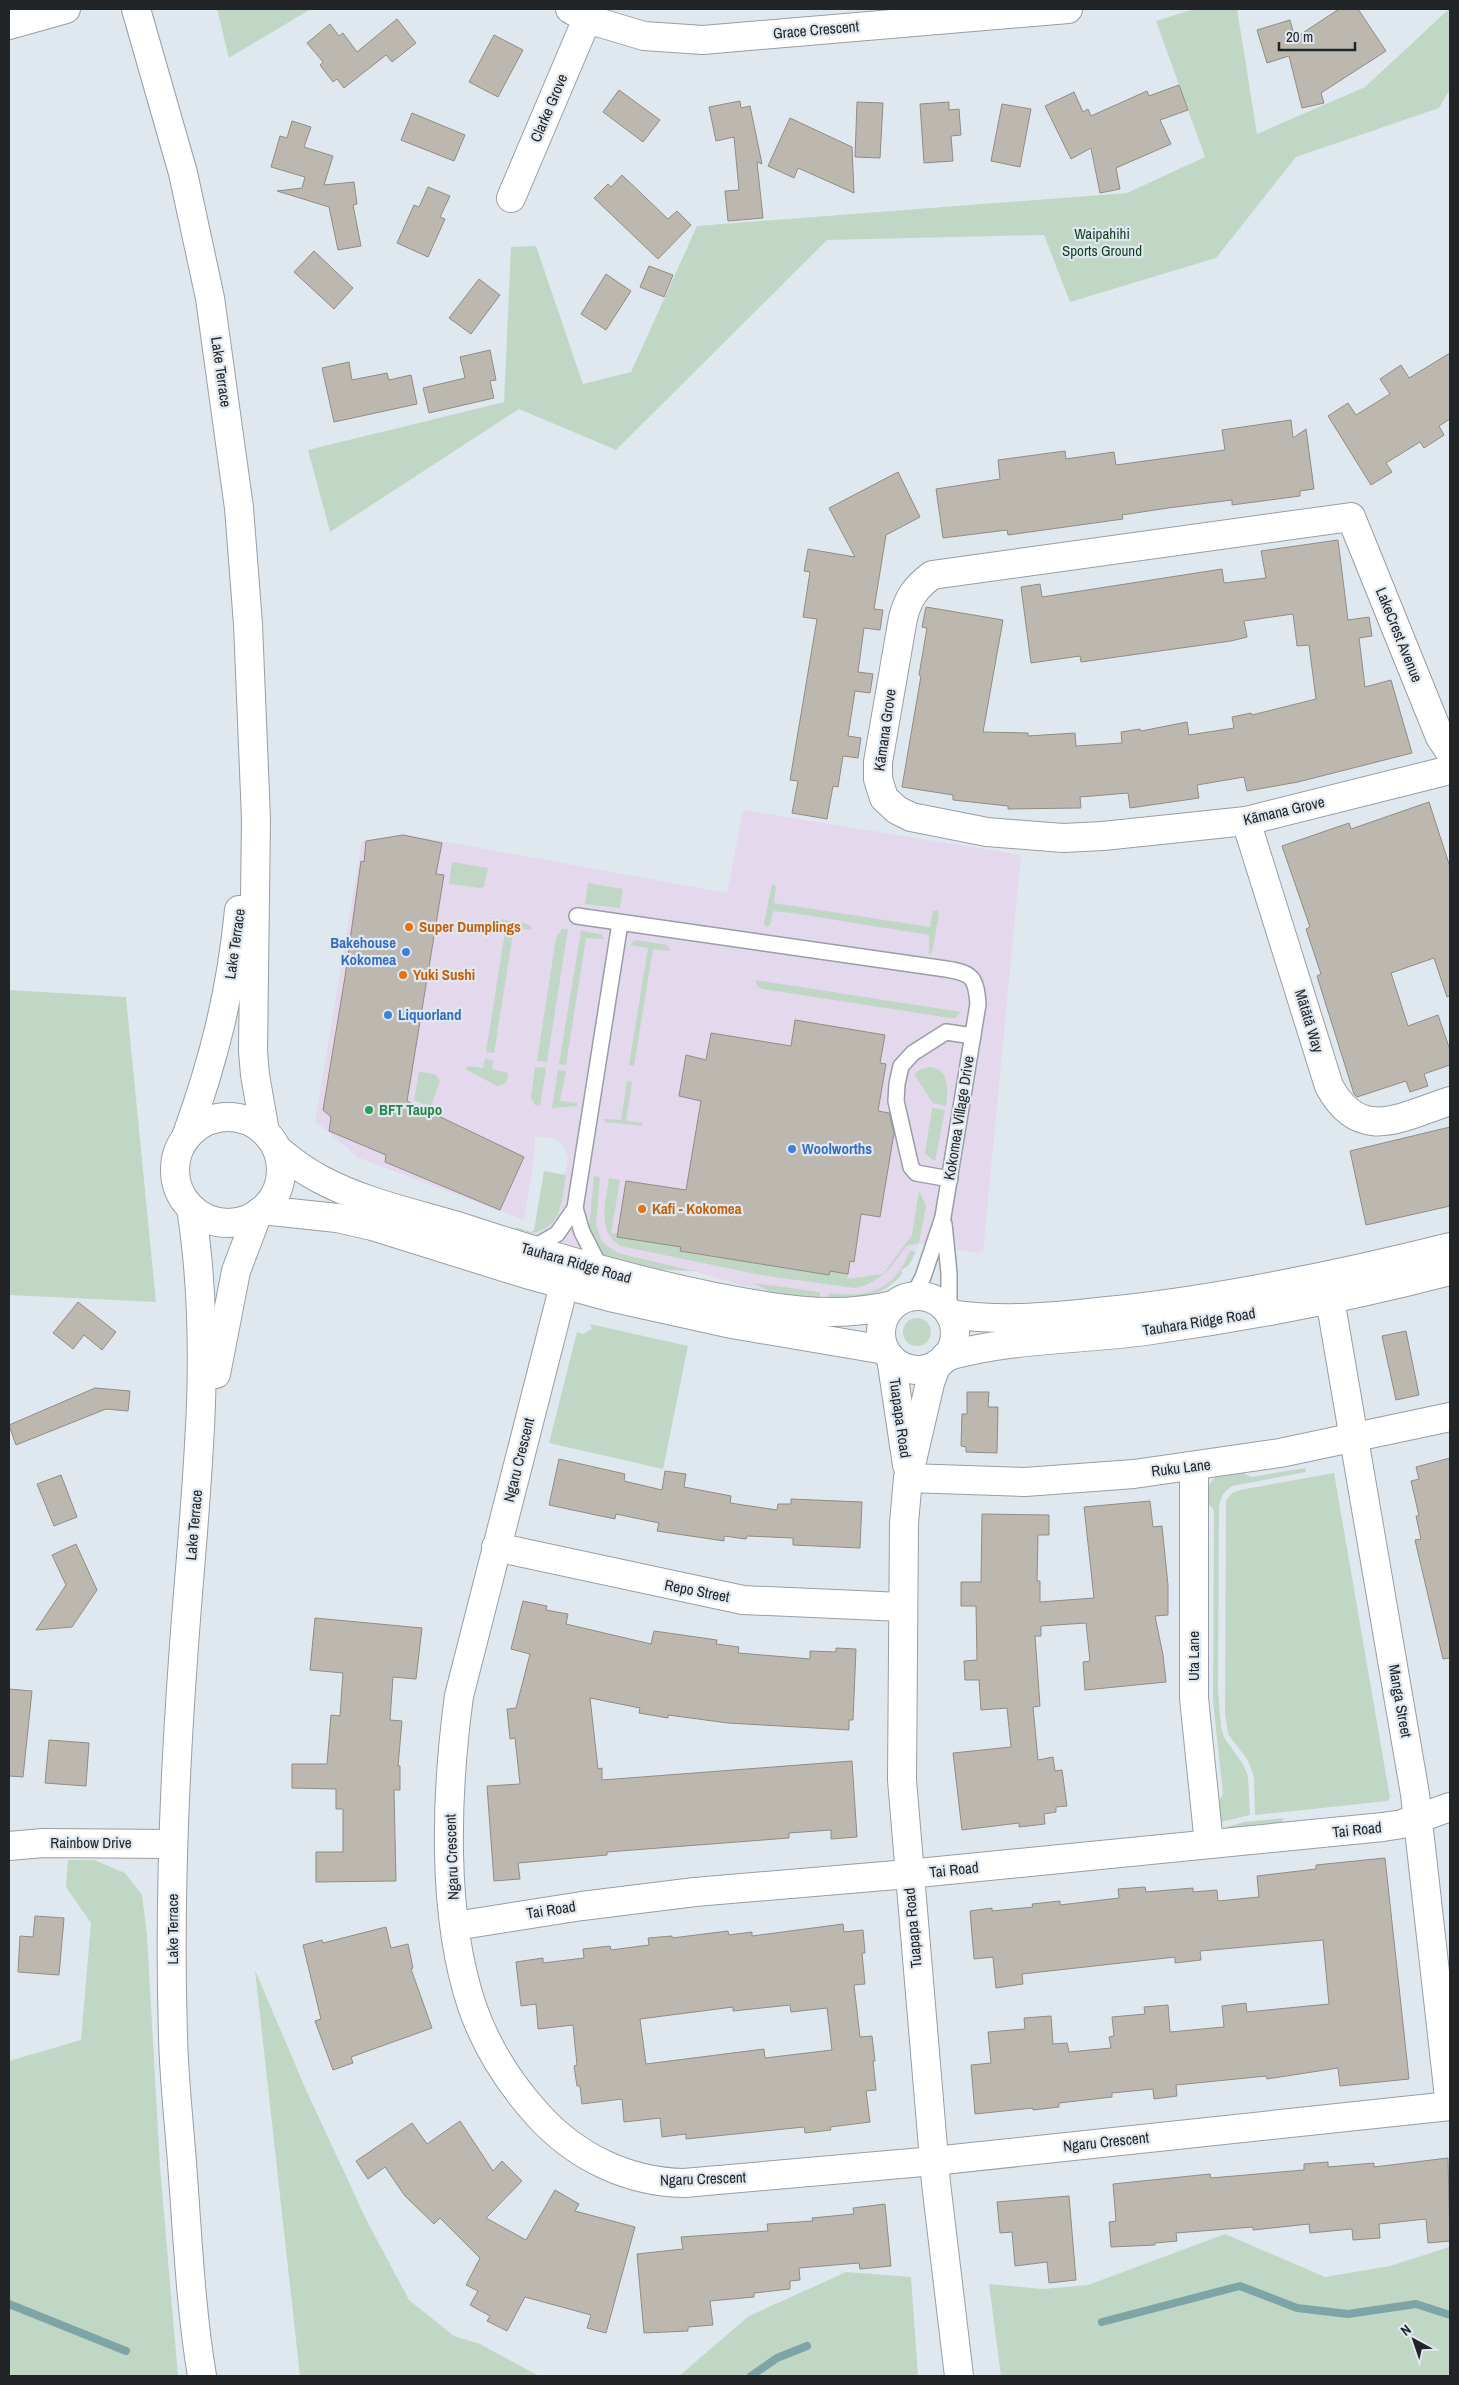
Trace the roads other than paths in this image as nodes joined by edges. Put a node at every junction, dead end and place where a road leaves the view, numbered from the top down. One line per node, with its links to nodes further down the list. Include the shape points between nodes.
1 (66, 9): 5 (street)
2 (136, 9): 8 (street, Lake Terrace, via 158,79 210,298 240,516 248,624)
3 (1068, 9): 4 (street, Grace Crescent, via 703,40 644,36)
4 (579, 14): 6 (street, Clarke Grove)
5 (9, 25)
6 (511, 198)
7 (1351, 517): 9 (street, LakeCrest Avenue, via 1440,737); 11 (street, Kāmana Grove, via 951,571 932,575 908,598 878,762 878,780 884,798 897,810 926,821 987,832 1063,838)
8 (251, 744): 16 (street, Lake Terrace, via 242,881 229,985 218,1040); 17 (street, Lake Terrace, via 256,837 253,1042 255,1075)
9 (1450, 752)
10 (1450, 770): 11 (street, Kāmana Grove)
11 (1246, 822): 15 (street, Mātātā Way, via 1329,1086 1338,1102 1361,1120 1379,1122)
12 (577, 916): 13 (lane, Kokomea Village Drive)
13 (620, 923): 14 (lane, Kokomea Village Drive, via 964,971 975,983 978,1004); 20 (lane)
14 (973, 1036): 18 (lane, Kokomea Village Drive); 18 (lane, via 946,1032 924,1045 901,1066 897,1084 896,1101 911,1168 916,1173)
15 (1450, 1102)
16 (186, 1137): 17 (street, via 204,1123 230,1117 252,1123); 19 (street, via 176,1161 176,1178 181,1194)
17 (271, 1141): 21 (street, via 281,1168 280,1183 272,1199); 24 (street, Tauhara Ridge Road, via 305,1171 336,1187)
18 (950, 1179): 22 (lane, Kokomea Village Drive)
19 (191, 1208): 21 (street, via 204,1217 229,1223); 37 (street, Lake Terrace, via 202,1321)
20 (576, 1208): 24 (lane, via 557,1234); 26 (lane, via 582,1232)
21 (260, 1211): 27 (street, Tauhara Ridge Road, via 337,1218 372,1226); 37 (street, Lake Terrace, via 236,1270)
22 (943, 1218): 29 (lane, via 926,1270); 30 (lane)
23 (1450, 1247): 30 (street, Tauhara Ridge Road, via 1321,1277 1187,1301 1018,1319)
24 (530, 1250): 26 (street, Tauhara Ridge Road)
25 (1450, 1271): 28 (street, Tauhara Ridge Road)
26 (602, 1272): 29 (street, Tauhara Ridge Road, via 729,1299 808,1311 850,1314)
27 (564, 1285): 31 (street, Tauhara Ridge Road, via 693,1316); 38 (street, Ngaru Crescent)
28 (1330, 1299): 32 (street, Tauhara Ridge Road, via 1143,1331 994,1346); 34 (street, Manga Street)
29 (903, 1301): 30 (street, Tauhara Ridge Road, via 934,1300); 31 (street, via 887,1313 881,1331)
30 (949, 1313): 32 (street, via 955,1335 953,1345)
31 (888, 1354): 32 (street, Tauhara Ridge Road, via 910,1369 920,1370); 36 (street, Tuapapa Road)
32 (941, 1361): 36 (street, Tuapapa Road, via 930,1383)
33 (1450, 1417): 34 (street, Ruku Lane)
34 (1354, 1438): 35 (street, Ruku Lane); 41 (street, Manga Street)
35 (1194, 1466): 36 (street, Ruku Lane, via 1057,1481); 43 (street, Uta Lane, via 1194,1698)
36 (908, 1478): 39 (street, Tuapapa Road)
37 (198, 1481): 42 (street, Lake Terrace, via 183,1660)
38 (496, 1547): 39 (street, Repo Street, via 743,1600); 46 (street, Ngaru Crescent, via 466,1667 454,1731 449,1820)
39 (902, 1608): 45 (street, Tuapapa Road, via 902,1780)
40 (1450, 1807): 41 (street, Tai Road)
41 (1418, 1817): 43 (street, Tai Road, via 1383,1827); 47 (street, Manga Street)
42 (173, 1844): 44 (street, Rainbow Drive, via 43,1843); 49 (street, Lake Terrace, via 173,2037 193,2322)
43 (1209, 1844): 45 (street, Tai Road)
44 (9, 1846)
45 (908, 1874): 46 (street, Tai Road, via 648,1897); 48 (street, Tuapapa Road)
46 (455, 1926): 48 (street, Ngaru Crescent, via 472,2008 505,2072 522,2098 546,2124 596,2161 657,2182 684,2183)
47 (1450, 2106): 48 (street, Ngaru Crescent)
48 (934, 2161): 50 (street, Tuapapa Road)
49 (202, 2376)
50 (959, 2376)

